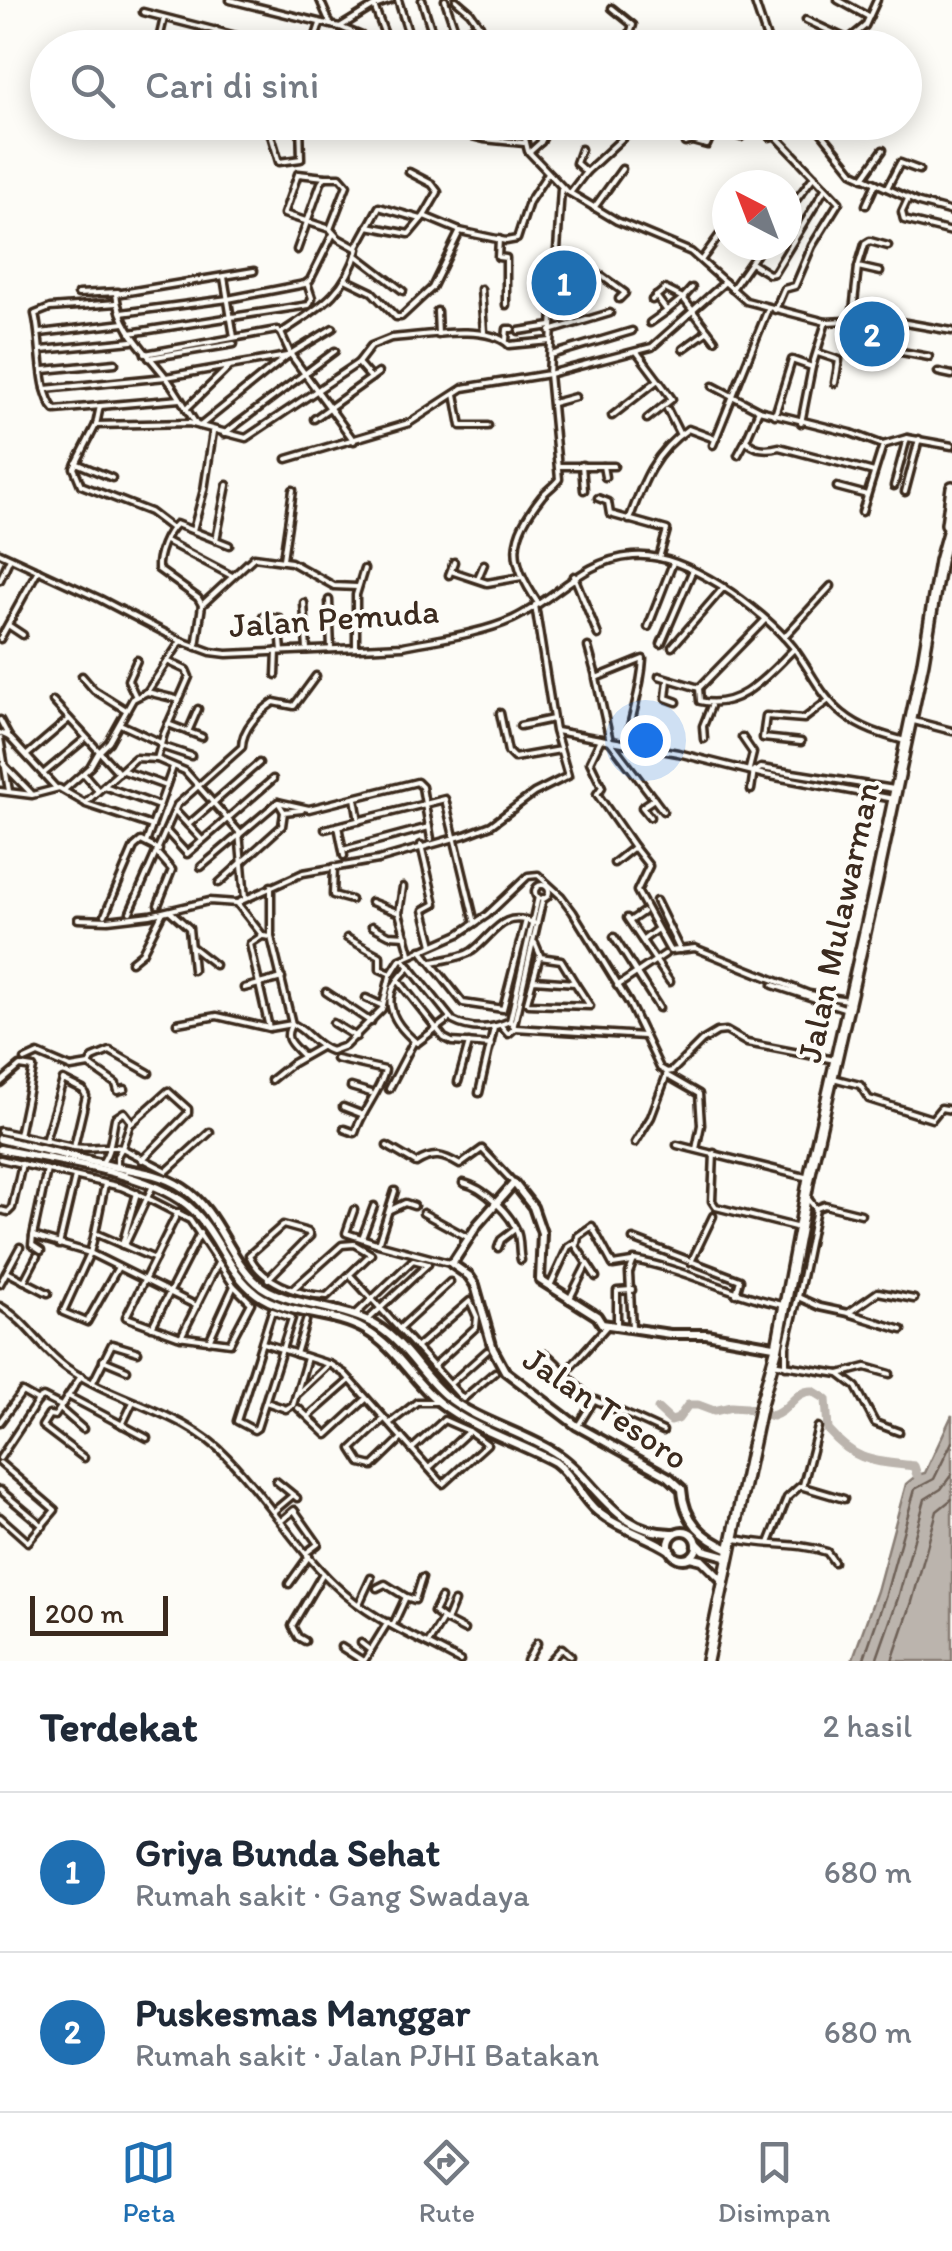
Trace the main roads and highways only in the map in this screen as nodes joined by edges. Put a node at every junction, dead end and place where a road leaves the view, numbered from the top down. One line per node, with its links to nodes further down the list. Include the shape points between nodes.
1 (951, 492): 3 (highway)
2 (952, 518): 3 (highway, Jalan Mulawarman)
3 (946, 542): 4 (highway, Jalan Mulawarman)
4 (775, 1342): 5 (highway, Jalan Mulawarman); 5 (highway, Jalan Mulawarman)
5 (759, 1404): 6 (highway, Jalan Mulawarman)
6 (707, 1661)

